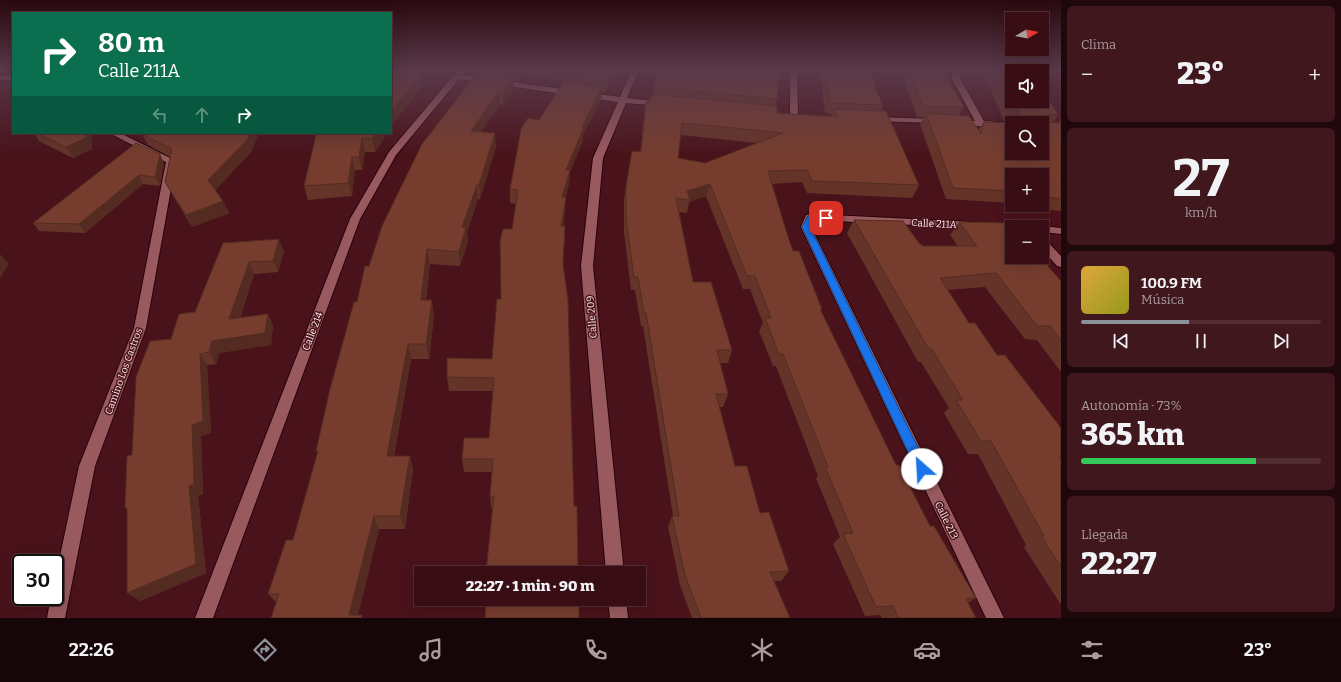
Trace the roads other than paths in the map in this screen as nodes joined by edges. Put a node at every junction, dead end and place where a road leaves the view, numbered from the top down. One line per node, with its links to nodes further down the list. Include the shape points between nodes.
1 (439, 98): 21 (street, Calle 214, via 392,154 354,220)
2 (610, 98): 5 (street)
3 (794, 98): 7 (street)
4 (967, 98): 9 (street)
5 (622, 100): 6 (street); 18 (street, Calle 209, via 598,158 587,266)
6 (669, 104)
7 (794, 116)
8 (864, 118): 9 (street)
9 (980, 122): 10 (street)
10 (1005, 125)
11 (115, 134): 20 (street, Camino Los Castros, via 170,161 140,328 87,466)
12 (1005, 226): 13 (street, Calle 211A, via 810,217)
13 (806, 227): 23 (street, Calle 213)
14 (1049, 230): 15 (street)
15 (1061, 232)
16 (1049, 250): 17 (street)
17 (1061, 263)
18 (614, 566)
19 (618, 606): 22 (street)
20 (56, 618)
21 (204, 618)
22 (619, 618)
23 (996, 618)

